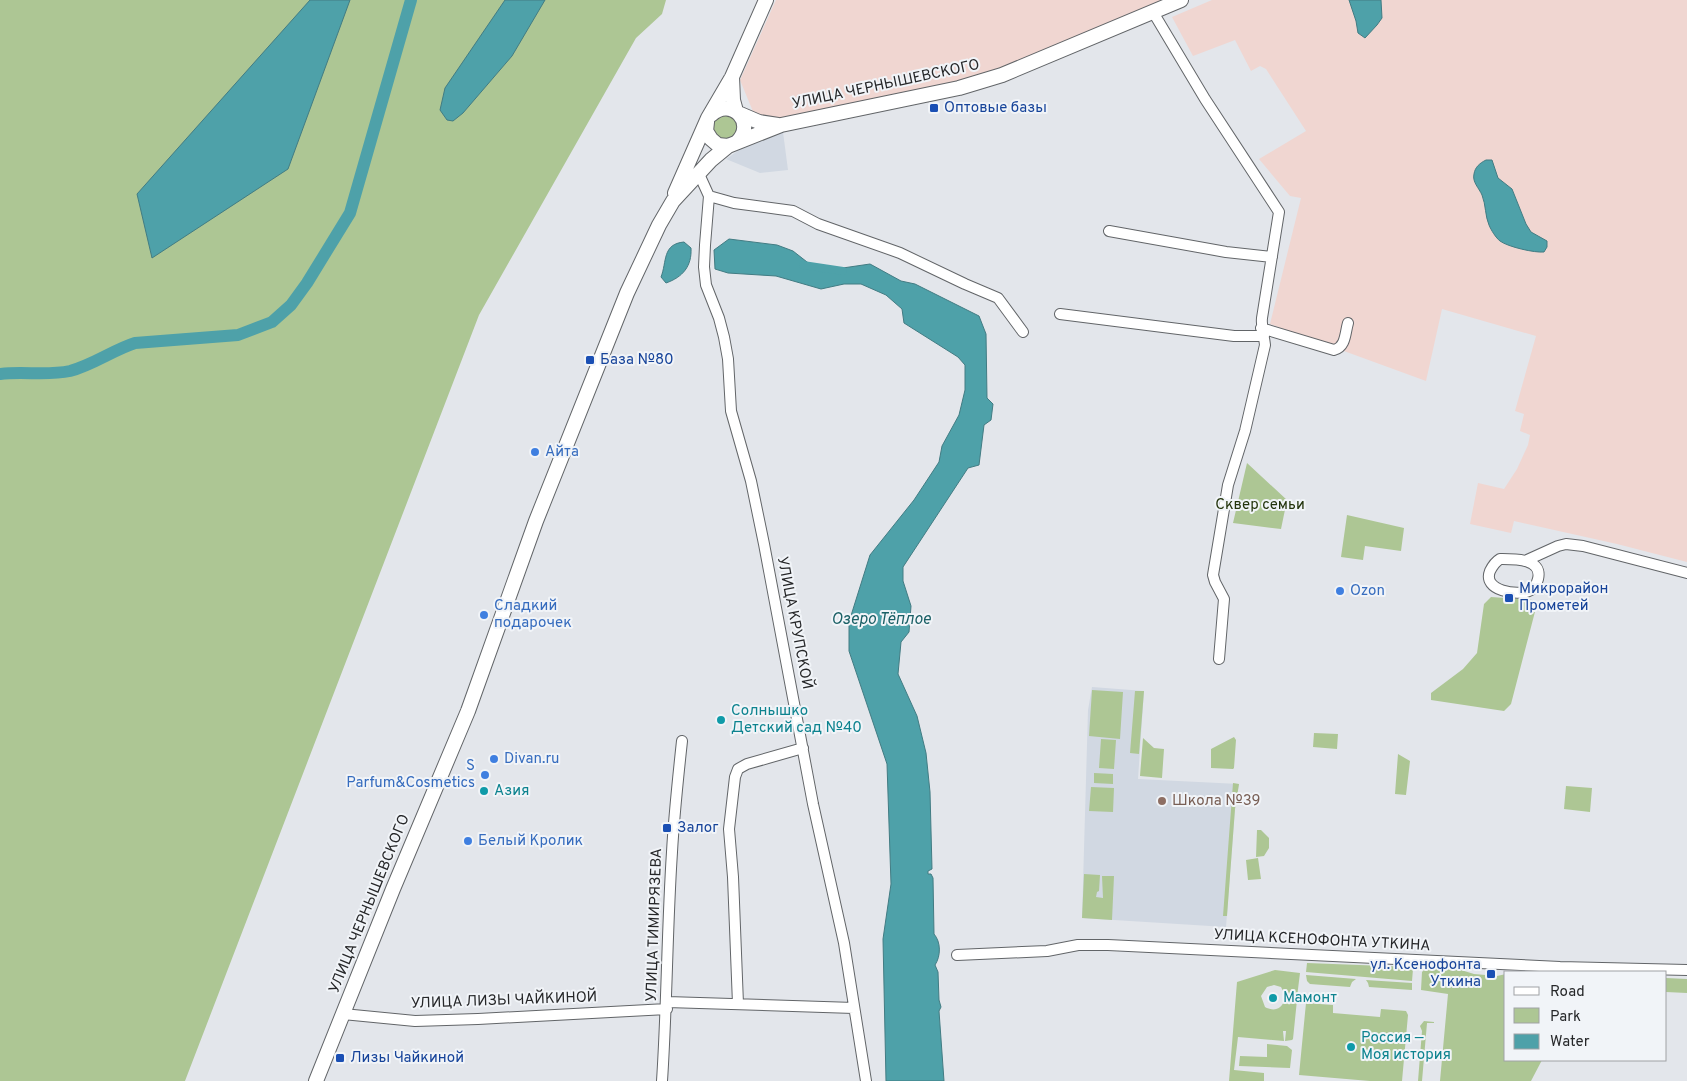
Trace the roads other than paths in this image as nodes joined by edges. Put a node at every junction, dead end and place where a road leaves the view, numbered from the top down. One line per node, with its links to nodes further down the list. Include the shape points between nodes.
1 (766, 0): 4 (main road)
2 (1181, 0): 3 (main road, УЛИЦА ЧЕРНЫШЕВСКОГО)
3 (1153, 12): 7 (main road, УЛИЦА ЧЕРНЫШЕВСКОГО, via 974,84); 13 (street, via 1205,100 1279,212)
4 (732, 77): 5 (main road); 6 (main road)
5 (737, 112): 6 (main road, via 722,108); 7 (main road, via 759,122); 8 (main road, via 744,130)
6 (709, 118): 8 (main road, via 706,131 710,140 718,145); 11 (main road)
7 (781, 125): 8 (main road, УЛИЦА ЧЕРНЫШЕВСКОГО)
8 (732, 144): 9 (main road, УЛИЦА ЧЕРНЫШЕВСКОГО)
9 (699, 174): 10 (street, УЛИЦА КРУПСКОЙ); 11 (main road, УЛИЦА ЧЕРНЫШЕВСКОГО)
10 (709, 196): 16 (street, via 734,203 793,210 818,224 900,253 998,298); 24 (street, УЛИЦА КРУПСКОЙ, via 704,266 706,285 724,337 731,411 751,481)
11 (673, 201): 30 (main road, УЛИЦА ЧЕРНЫШЕВСКОГО, via 627,293 536,521 468,711)
12 (1109, 231): 13 (street)
13 (1272, 257): 17 (street)
14 (1060, 314): 17 (street, via 1234,336)
15 (1348, 323): 17 (street, via 1343,345 1334,350)
16 (1022, 332)
17 (1263, 332): 22 (street, via 1265,345 1228,485 1213,575 1224,599)
18 (1552, 549): 19 (street); 20 (street, via 1543,559); 21 (street, via 1566,544 1583,546)
19 (1525, 562): 20 (street, via 1536,566); 20 (street, via 1500,559 1489,574 1490,582 1500,590 1528,592 1536,584)
20 (1539, 572)
21 (1687, 573)
22 (1219, 660)
23 (682, 741): 28 (street, УЛИЦА ТИМИРЯЗЕВА, via 672,851)
24 (802, 748): 27 (street, via 738,769 729,829); 29 (street, УЛИЦА КРУПСКОЙ, via 844,944)
25 (957, 955): 26 (street, УЛИЦА КСЕНОФОНТА УТКИНА, via 1047,951 1086,945)
26 (1687, 970)
27 (738, 1004): 28 (street, УЛИЦА ЛИЗЫ ЧАЙКИНОЙ); 29 (street, УЛИЦА ЛИЗЫ ЧАЙКИНОЙ)
28 (667, 1005): 30 (street, УЛИЦА ЛИЗЫ ЧАЙКИНОЙ, via 415,1021); 32 (street, УЛИЦА ТИМИРЯЗЕВА)
29 (854, 1008): 33 (street, УЛИЦА КРУПСКОЙ)
30 (343, 1014): 31 (main road, УЛИЦА ЧЕРНЫШЕВСКОГО)
31 (316, 1081)
32 (662, 1081)
33 (866, 1081)

